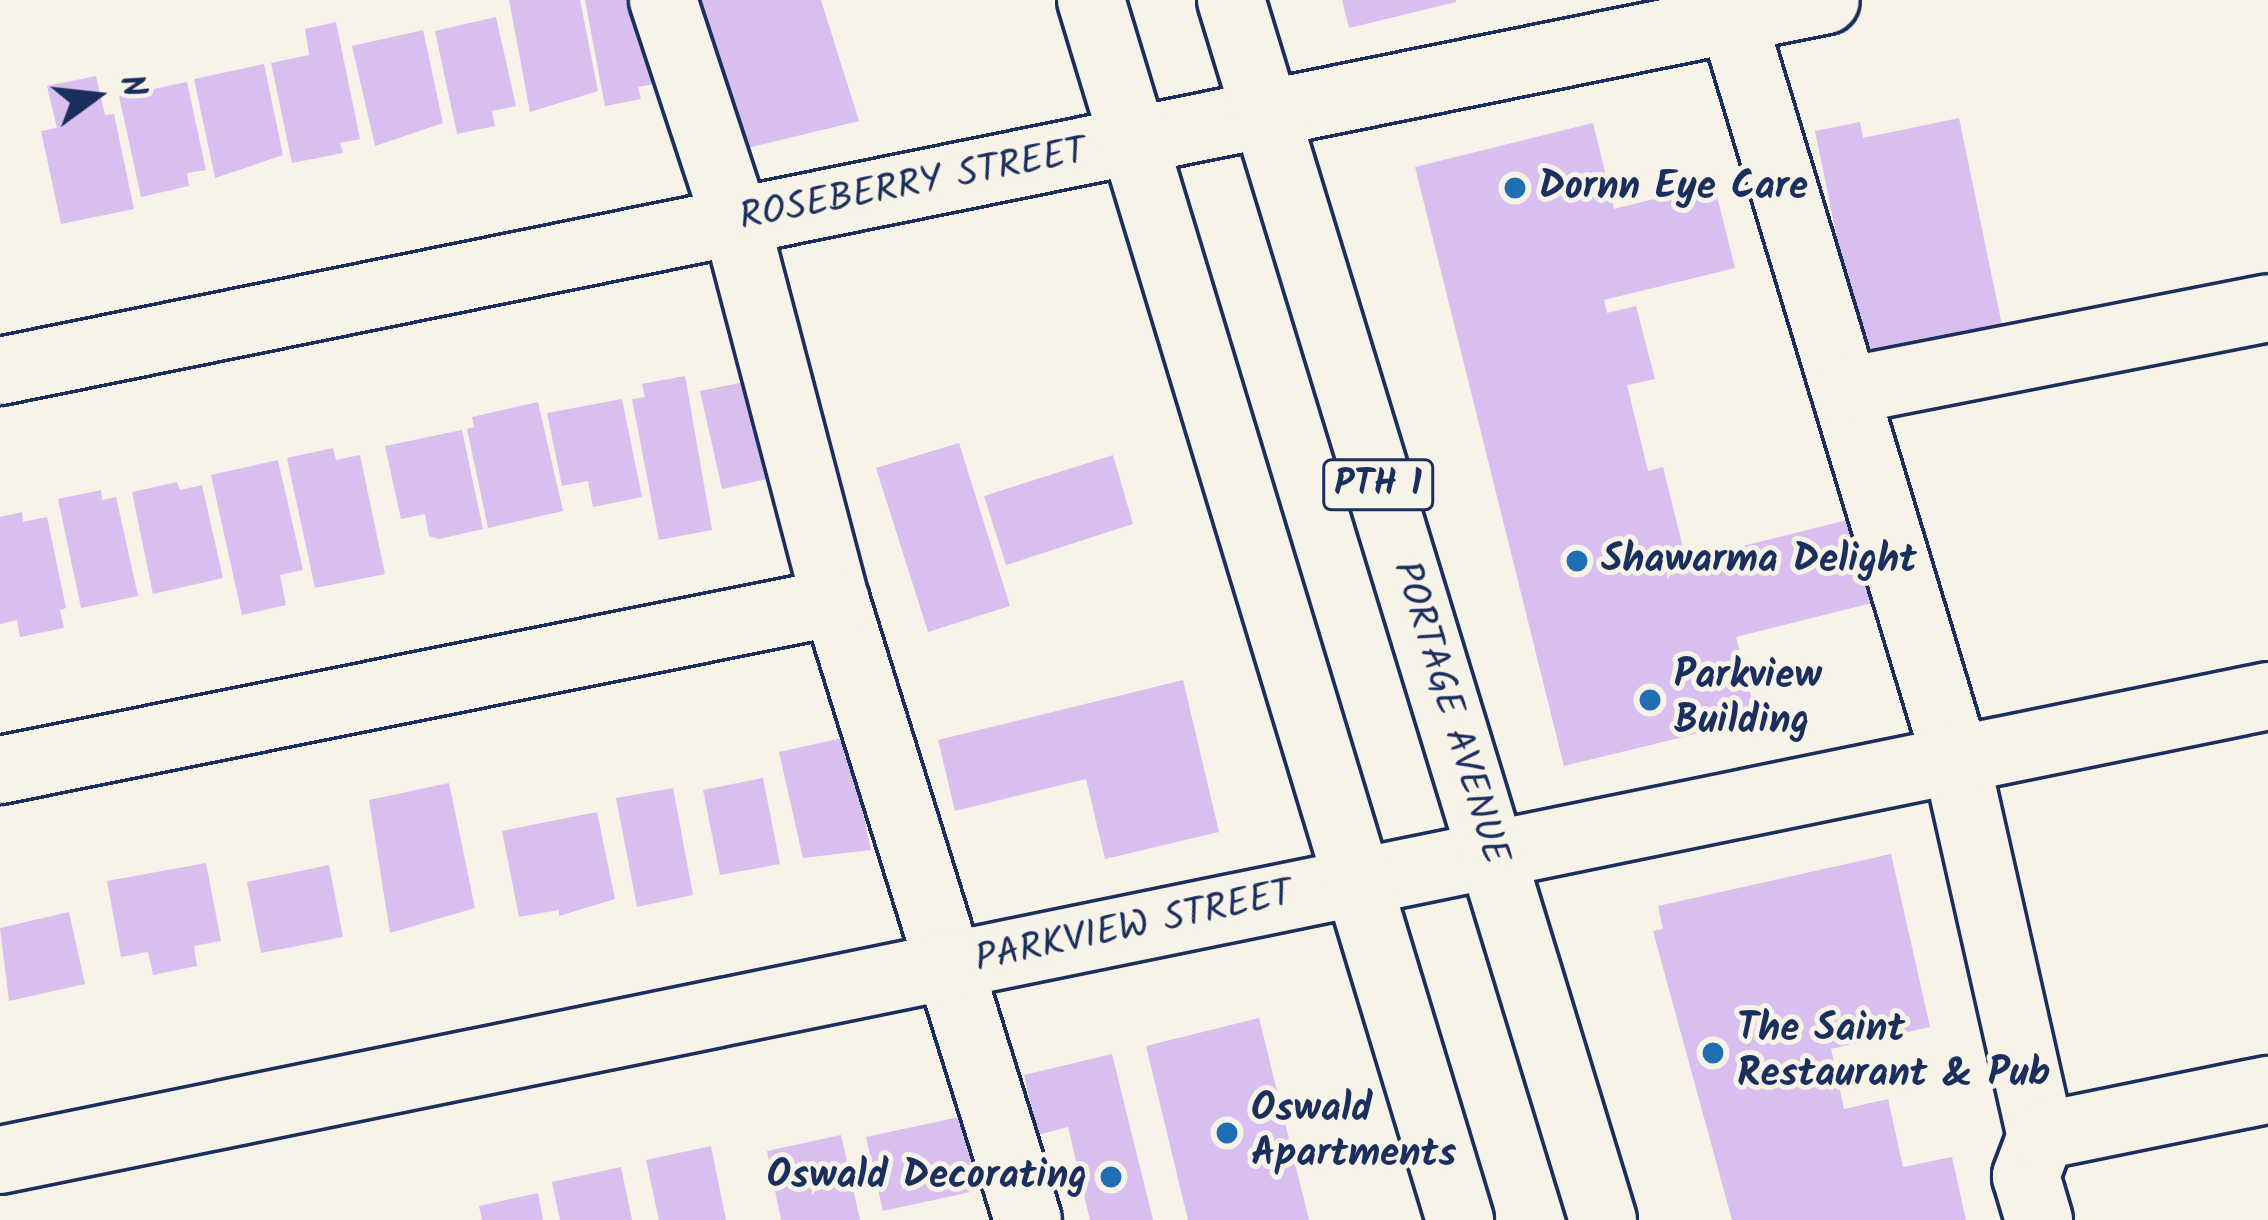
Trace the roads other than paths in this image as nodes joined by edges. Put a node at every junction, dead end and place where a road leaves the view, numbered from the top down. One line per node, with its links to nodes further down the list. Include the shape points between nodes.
1 (663, 0): 8 (main road)
2 (1090, 0): 7 (main road)
3 (1231, 0): 6 (main road, PORTAGE AVENUE / PTH 1)
4 (1826, 0): 5 (main road, ROSEBERRY STREET)
5 (1730, 9): 6 (main road, ROSEBERRY STREET); 11 (main road)
6 (1264, 114): 7 (main road, ROSEBERRY STREET); 16 (main road, PORTAGE AVENUE / PTH 1)
7 (1133, 141): 8 (main road, ROSEBERRY STREET); 17 (main road)
8 (736, 222): 10 (main road, ROSEBERRY STREET); 12 (main road)
9 (2268, 308): 11 (main road)
10 (0, 371)
11 (1846, 391): 14 (main road)
12 (836, 602): 15 (main road); 18 (main road)
13 (2268, 696): 14 (main road, PARKVIEW STREET)
14 (1956, 760): 16 (main road, PARKVIEW STREET); 20 (main road)
15 (0, 770)
16 (1492, 855): 17 (main road, PARKVIEW STREET); 24 (main road, PORTAGE AVENUE / PTH 1)
17 (1355, 883): 18 (main road, PARKVIEW STREET); 23 (main road)
18 (951, 966): 21 (main road, PARKVIEW STREET); 22 (main road)
19 (2268, 1090): 20 (main road)
20 (2041, 1136): 25 (main road, via 2026,1176)
21 (0, 1160)
22 (1028, 1220)
23 (1460, 1220)
24 (1603, 1220)
25 (2039, 1220)

